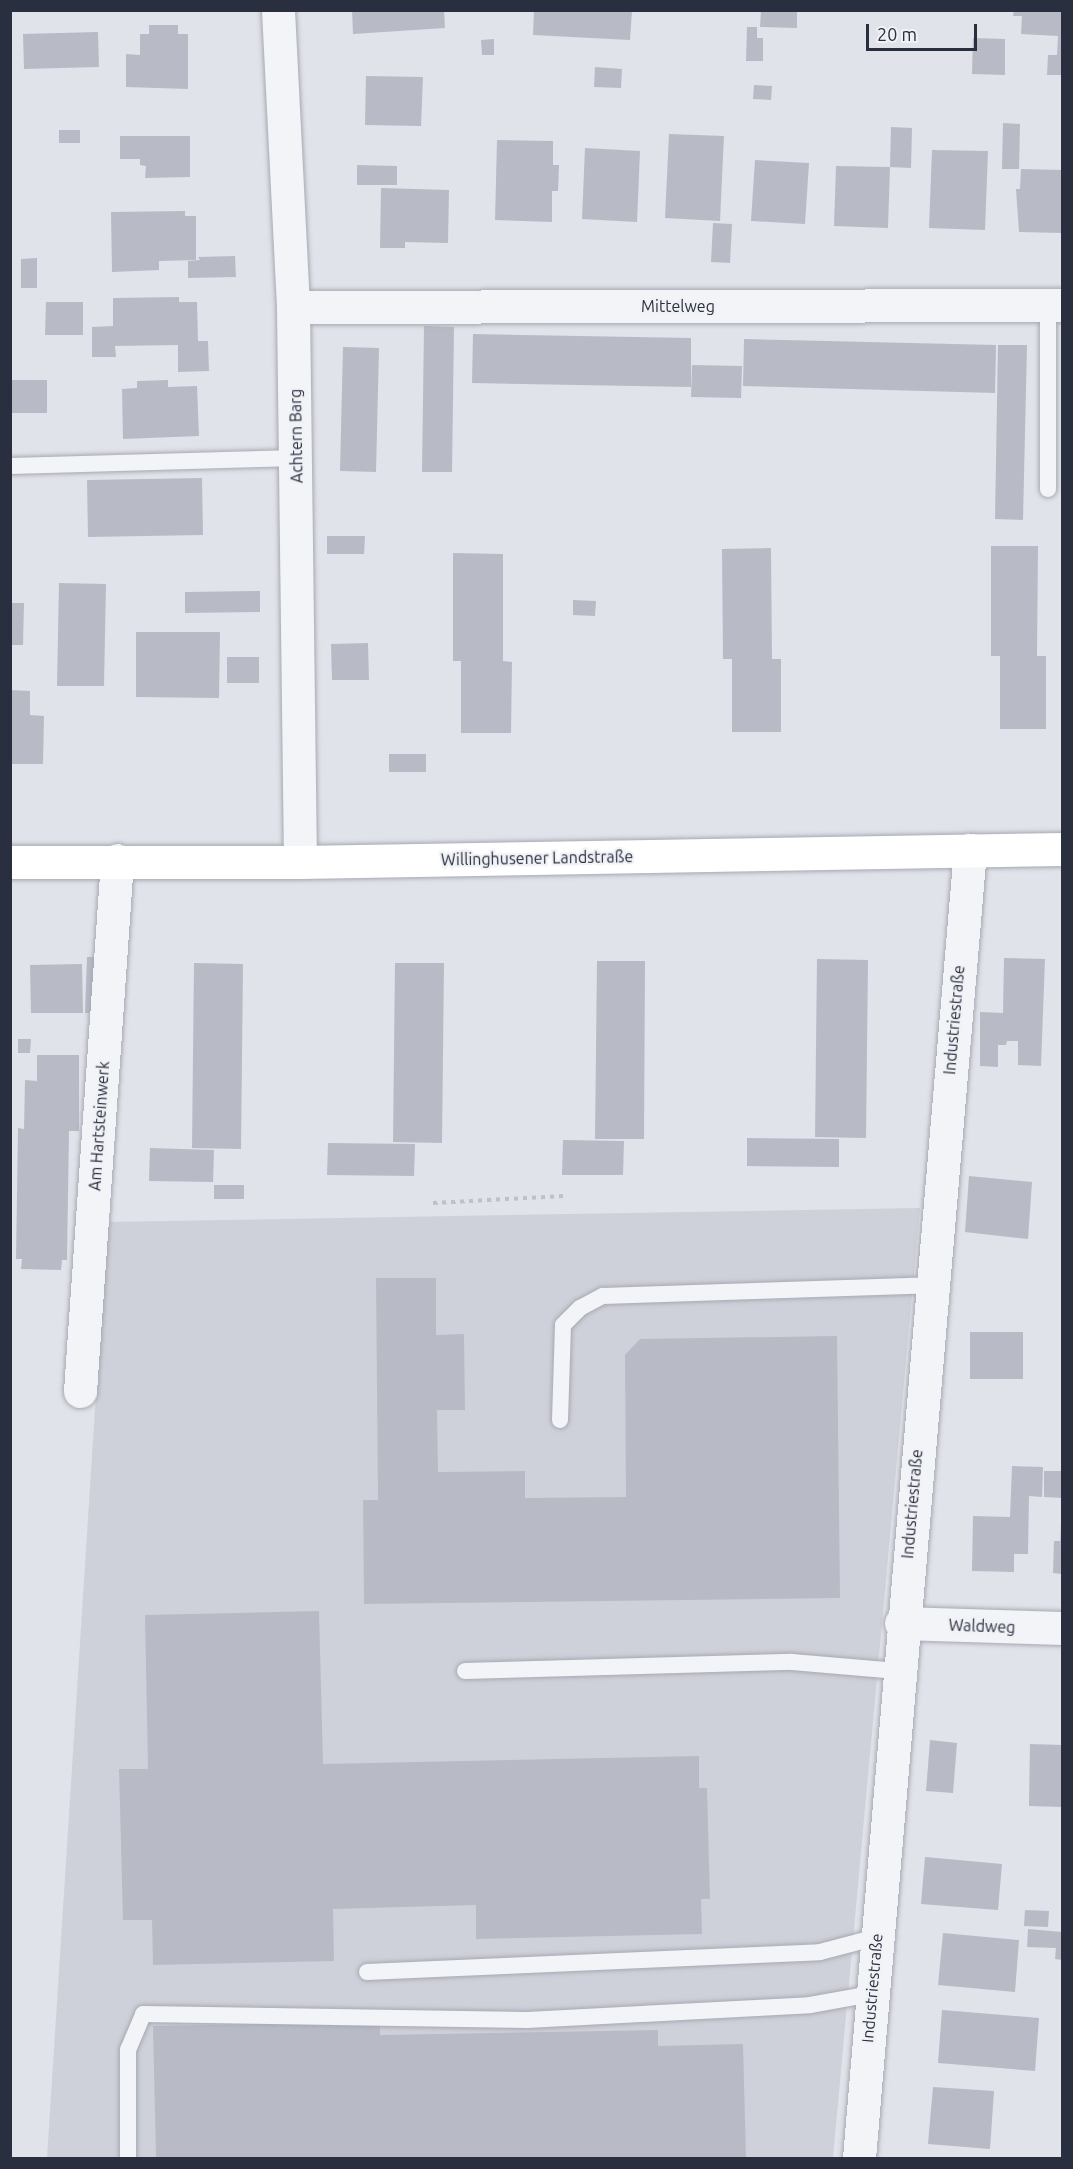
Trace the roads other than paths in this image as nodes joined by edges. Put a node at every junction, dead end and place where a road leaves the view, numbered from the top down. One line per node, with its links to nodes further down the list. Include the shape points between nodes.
1 (278, 10): 3 (street, Achtern Barg)
2 (1055, 305): 3 (street, Mittelweg); 6 (lane)
3 (293, 307): 4 (street, Achtern Barg)
4 (297, 458): 5 (lane); 11 (street, Achtern Barg)
5 (10, 466)
6 (1048, 489)
7 (1062, 849): 8 (street, Willinghusener Landstraße)
8 (970, 850): 11 (street, Willinghusener Landstraße); 12 (street, Industriestraße)
9 (117, 860): 10 (street, Willinghusener Landstraße); 11 (street, Willinghusener Landstraße); 13 (street, Am Hartsteinwerk)
10 (10, 862)
11 (300, 862)
12 (930, 1285): 14 (lane, via 603,1296 580,1308 564,1324); 15 (street, Industriestraße)
13 (80, 1391)
14 (560, 1420)
15 (901, 1623): 16 (street, Waldweg); 18 (street, Industriestraße)
16 (1062, 1628)
17 (465, 1671): 18 (lane, via 792,1662)
18 (898, 1671): 19 (street, Industriestraße)
19 (876, 1937): 20 (lane, via 820,1952); 21 (street, Industriestraße)
20 (367, 1972)
21 (872, 1994): 22 (lane, via 810,2005 527,2020 143,2014 128,2050); 23 (street, Industriestraße)
22 (129, 2158)
23 (859, 2158)

